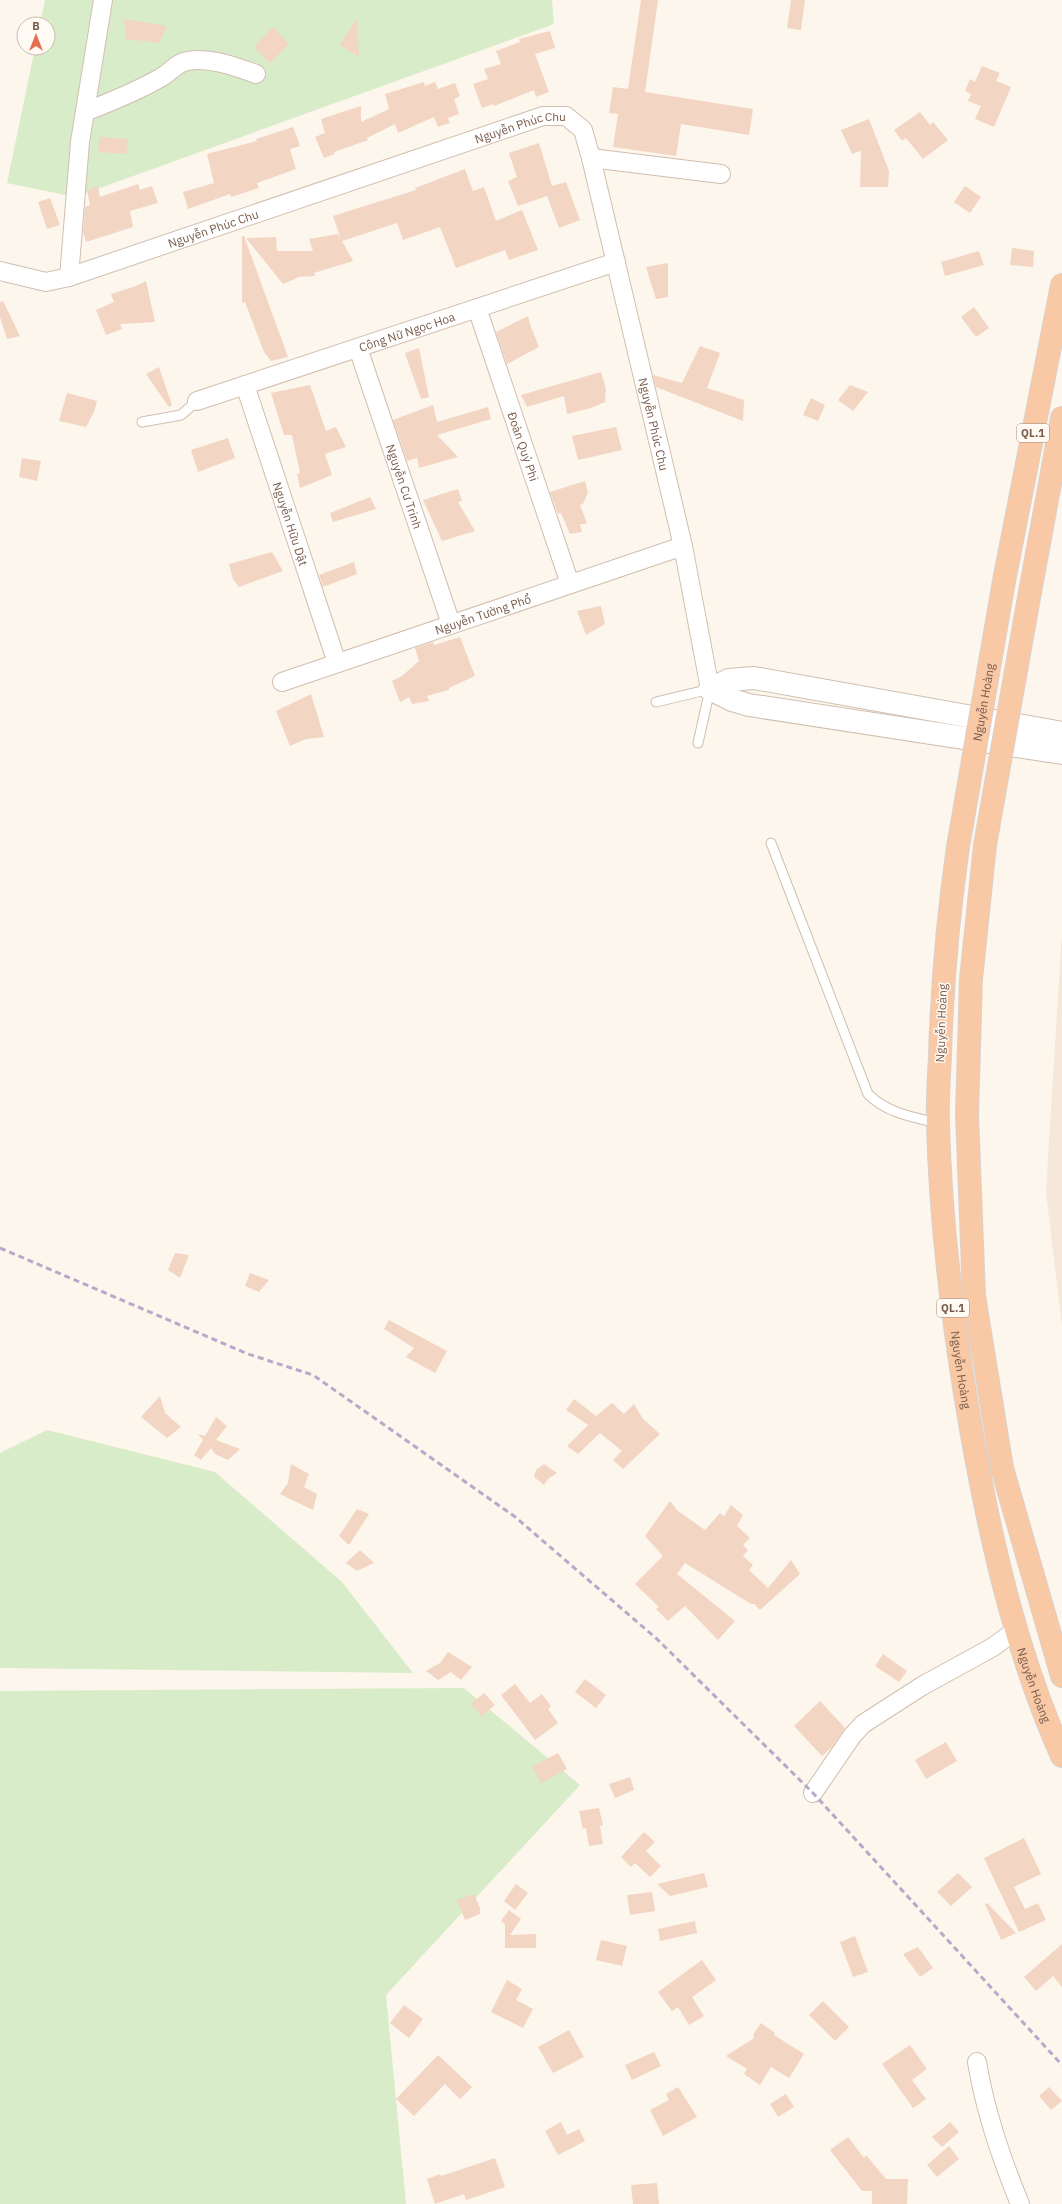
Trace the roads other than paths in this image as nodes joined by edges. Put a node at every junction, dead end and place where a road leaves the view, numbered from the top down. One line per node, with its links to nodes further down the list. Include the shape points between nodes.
1 (103, 0): 3 (street)
2 (256, 74): 3 (street, via 231,66 188,61 180,63 162,78 144,87)
3 (85, 112): 8 (street, via 80,142)
4 (591, 158): 5 (street); 6 (street, Nguyễn Phúc Chu); 8 (street, Nguyễn Phúc Chu, via 583,130 566,116 543,116)
5 (721, 174)
6 (616, 262): 10 (street, Công Nữ Ngọc Hoa); 16 (street, Nguyễn Phúc Chu)
7 (0, 271): 8 (street, Nguyễn Phúc Chu, via 46,282)
8 (69, 278)
9 (1062, 285): 29 (highway, Nguyễn Hoàng / QL.1, bridge, via 1004,581 958,847 947,924 942,985)
10 (477, 308): 11 (street, Công Nữ Ngọc Hoa); 17 (street, Đoàn Quý Phi)
11 (358, 348): 12 (street, Công Nữ Ngọc Hoa); 18 (street, Nguyễn Cư Trinh)
12 (245, 386): 13 (street, Công Nữ Ngọc Hoa); 19 (street, Nguyễn Hữu Dật)
13 (197, 401): 15 (lane, via 181,415)
14 (1062, 418): 31 (highway, Nguyễn Hoàng / QL.1, bridge, via 985,845 971,979 967,1114 974,1296 1002,1468)
15 (142, 422)
16 (683, 546): 17 (street, Nguyễn Tường Phổ); 21 (street, Nguyễn Phúc Chu)
17 (570, 584): 18 (street, Nguyễn Tường Phổ)
18 (451, 624): 19 (street, Nguyễn Tường Phổ)
19 (337, 663): 20 (street, Nguyễn Tường Phổ)
20 (282, 682)
21 (710, 688): 22 (lane); 23 (street, via 729,680 754,678); 24 (street, via 732,700 749,705); 26 (lane)
22 (656, 702)
23 (904, 705): 24 (street); 25 (street)
24 (899, 728): 27 (street)
25 (1062, 733)
26 (698, 744)
27 (1062, 752)
28 (771, 843): 29 (lane, via 868,1094 875,1102 892,1112)
29 (938, 1123): 30 (highway, Nguyễn Hoàng / QL.1, via 943,1221 960,1368 987,1514)
30 (1016, 1630): 32 (highway, Nguyễn Hoàng / QL.1, via 1052,1735); 33 (street, via 993,1647 922,1686 863,1724)
31 (1062, 1676)
32 (1062, 1756)
33 (813, 1794)
34 (977, 2062): 35 (street, via 983,2096)
35 (1020, 2204)

